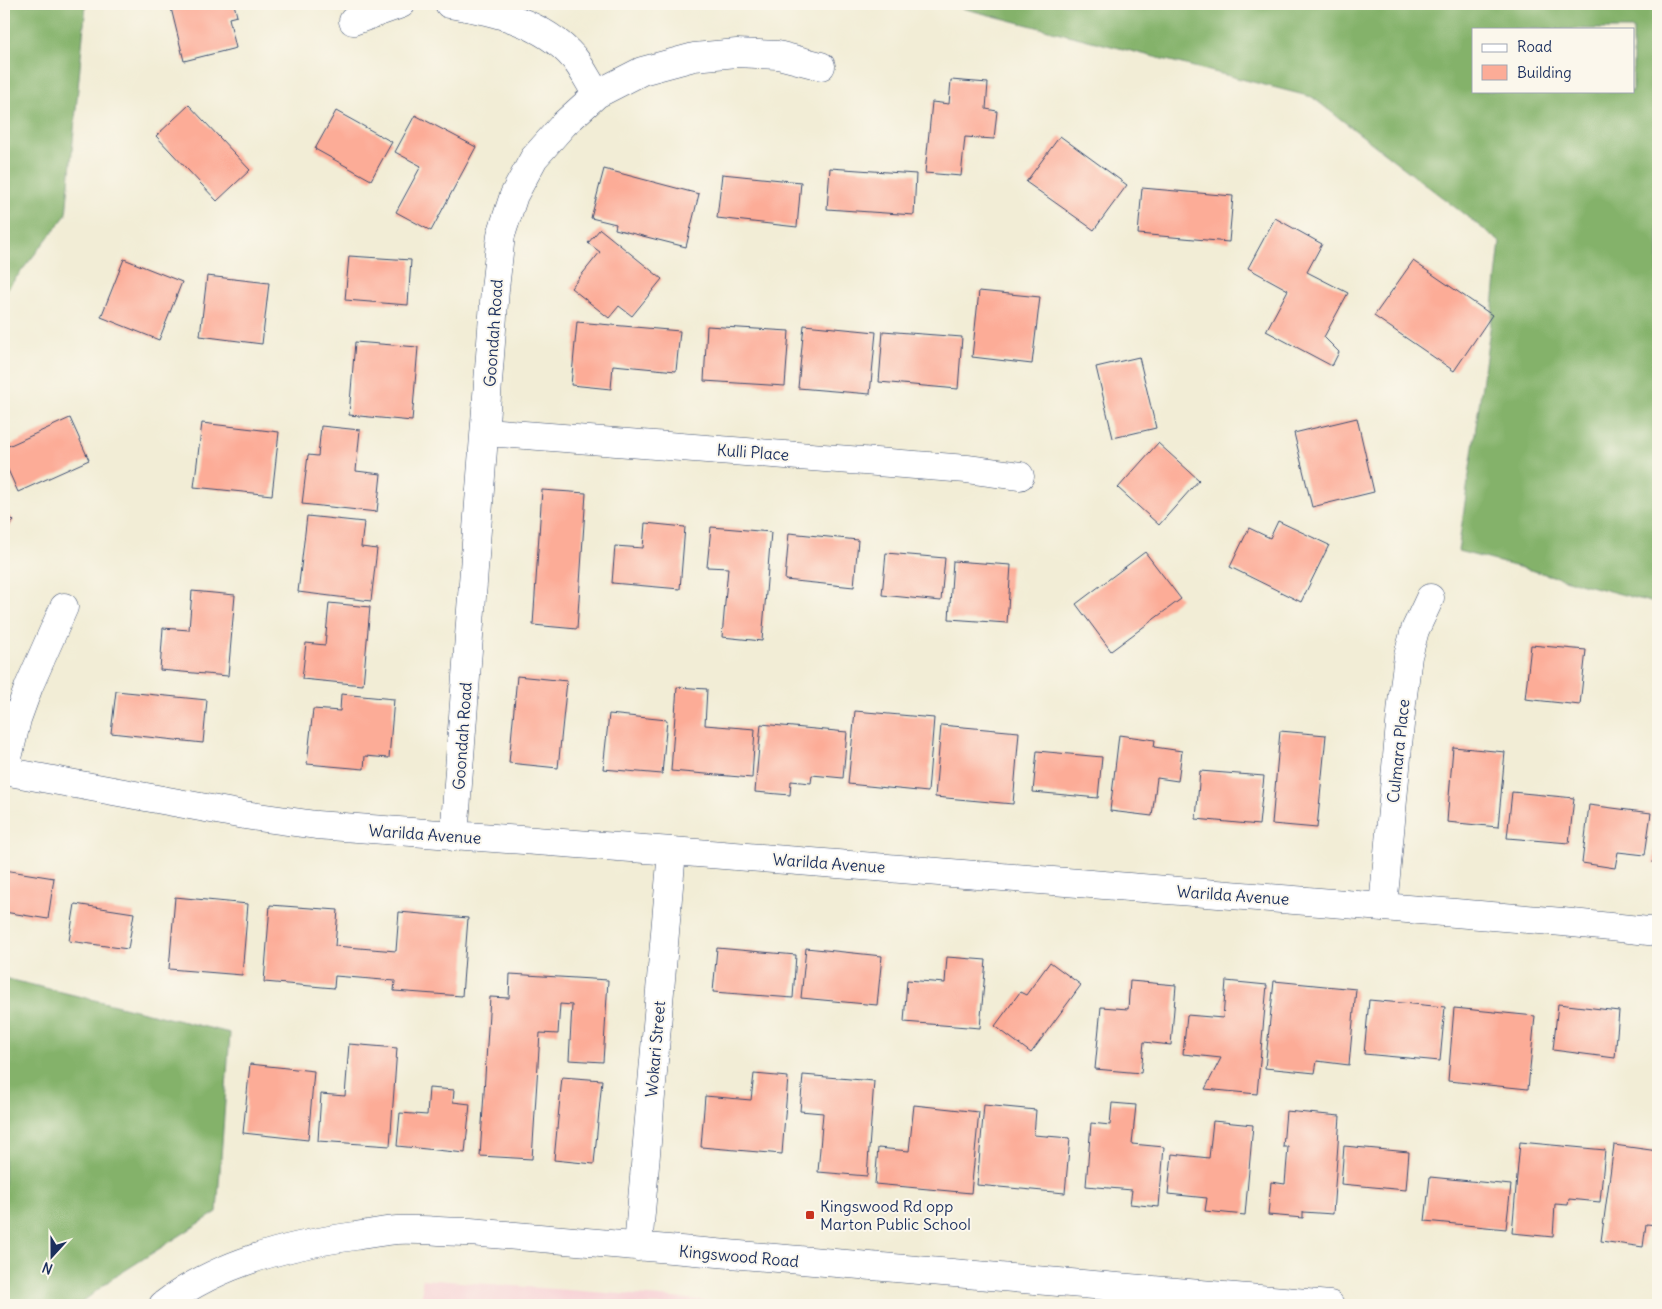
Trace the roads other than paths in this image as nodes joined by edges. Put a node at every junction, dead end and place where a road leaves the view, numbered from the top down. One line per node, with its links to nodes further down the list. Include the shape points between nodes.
1 (400, 4): 3 (street)
2 (449, 4): 5 (street, via 521,21 551,38 574,58)
3 (353, 21)
4 (821, 66): 5 (street, Goondah Road, via 778,55 737,53 694,57 642,71)
5 (597, 94): 6 (street, Goondah Road, via 534,158 514,195 501,235)
6 (486, 432): 7 (street, Kulli Place, via 967,469); 11 (street, Goondah Road)
7 (1020, 476)
8 (1430, 598): 13 (street, Culmara Place, via 1415,630 1408,656)
9 (64, 607): 10 (street, via 28,686)
10 (4, 771): 11 (street, Warilda Avenue, via 244,815)
11 (454, 837): 12 (street, Warilda Avenue)
12 (672, 851): 13 (street, Warilda Avenue); 15 (street, Wokari Street)
13 (1383, 907): 14 (street, Warilda Avenue)
14 (1658, 932)
15 (638, 1247): 16 (street, Kingswood Road, via 470,1232 396,1230 321,1240 279,1250 221,1270); 17 (street, Kingswood Road)
16 (163, 1305)
17 (1330, 1305)

